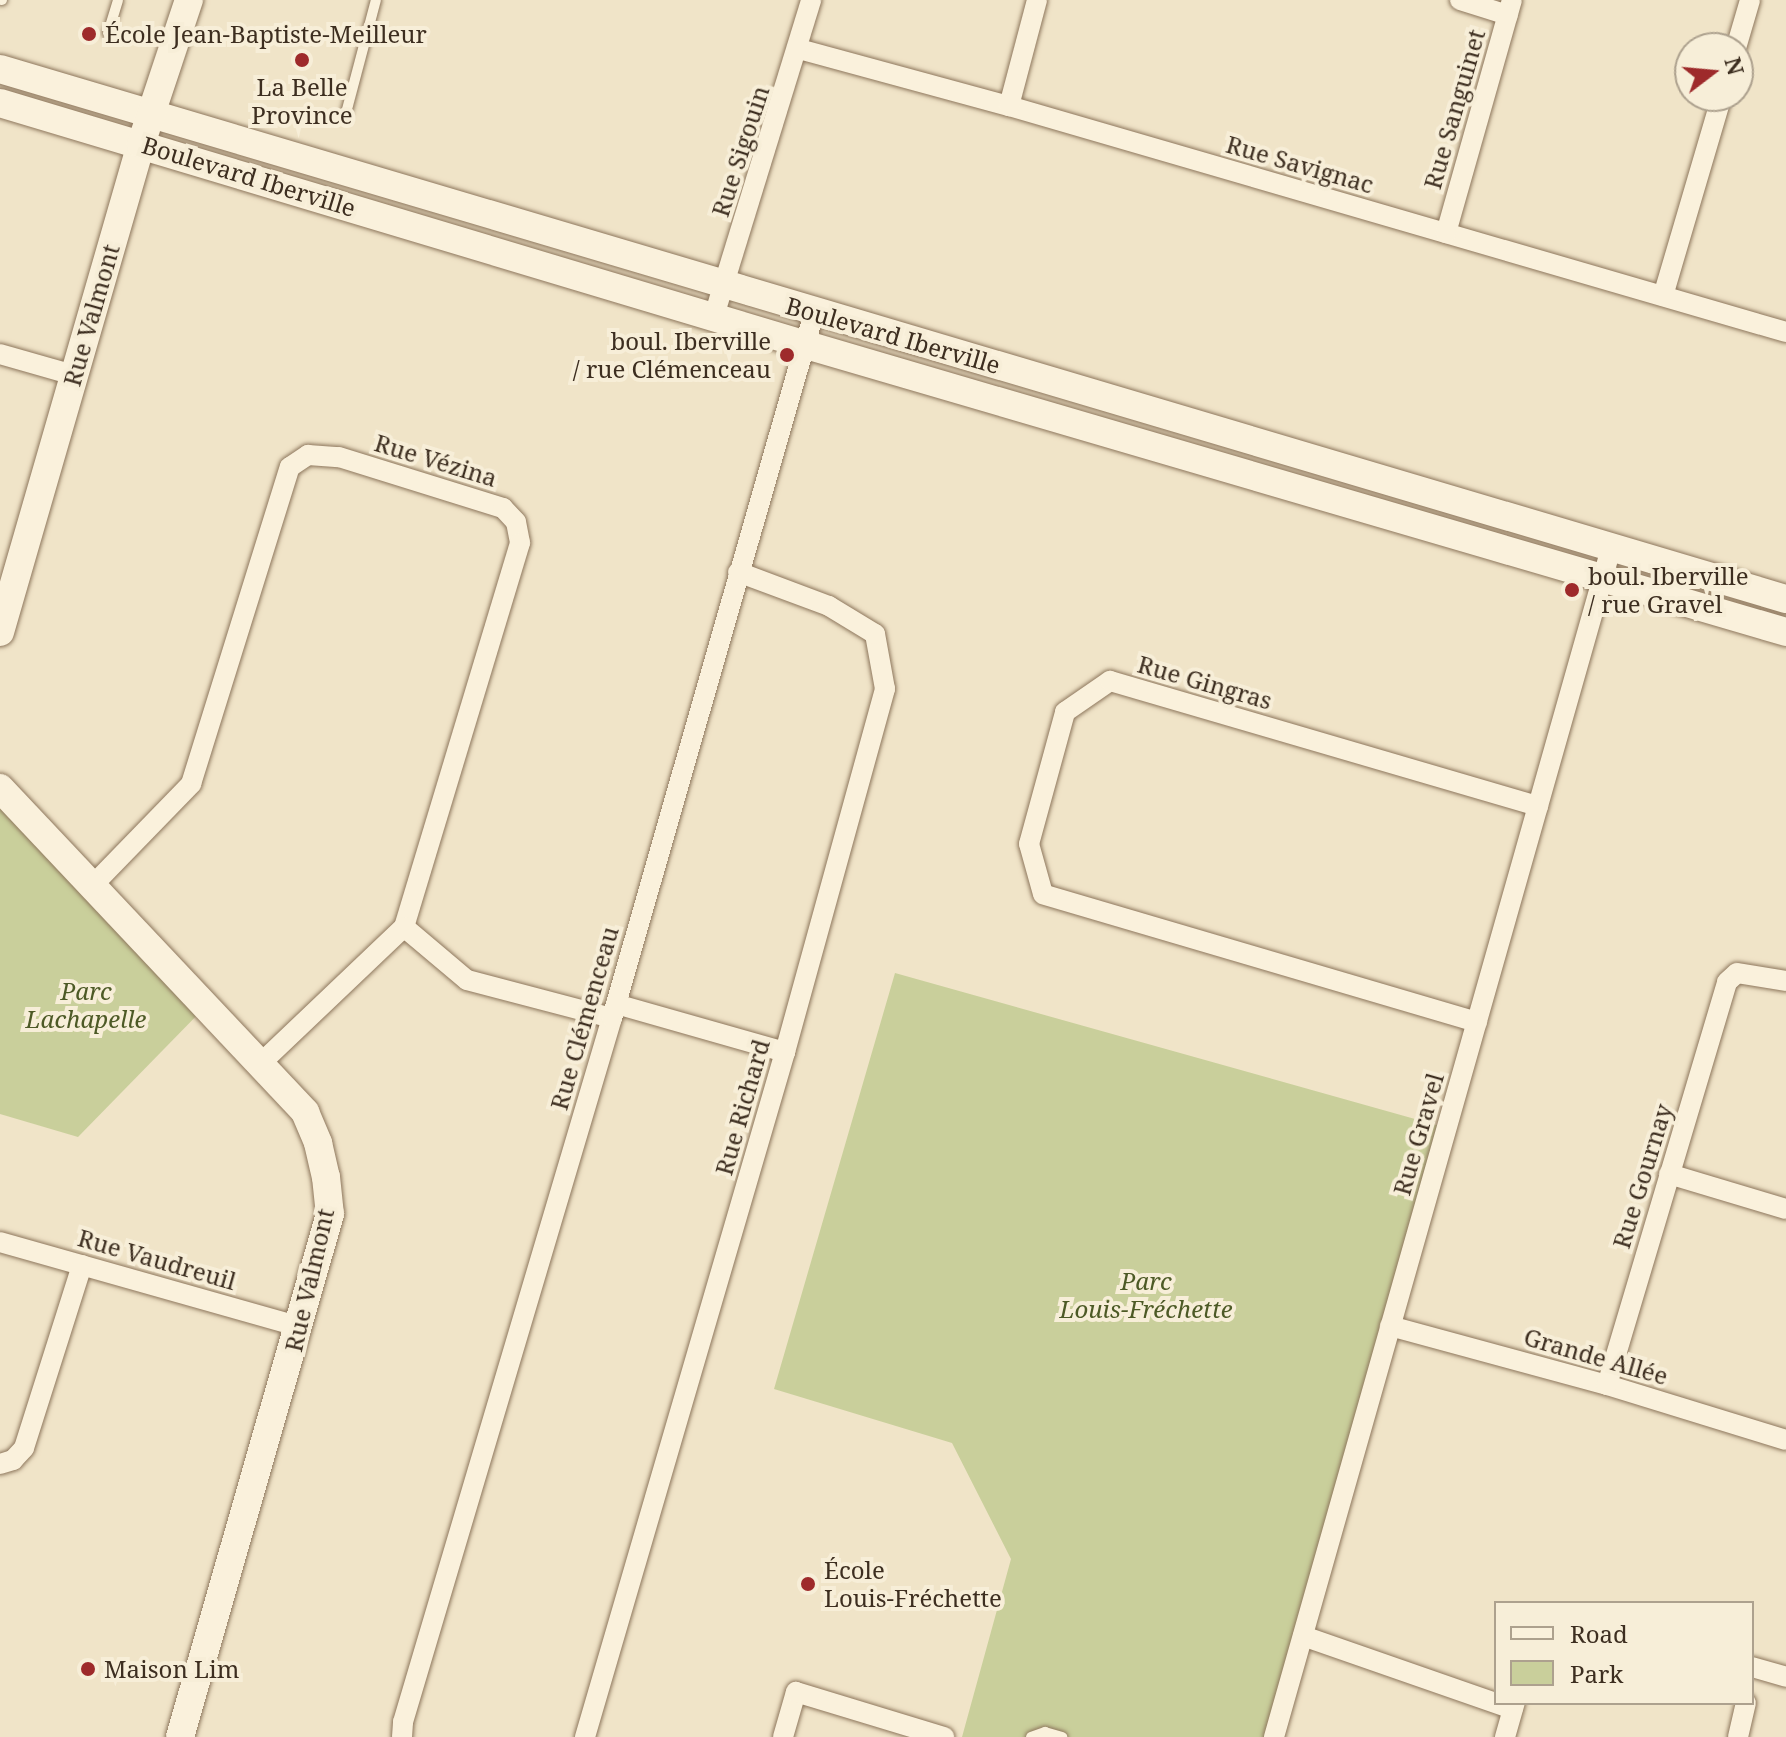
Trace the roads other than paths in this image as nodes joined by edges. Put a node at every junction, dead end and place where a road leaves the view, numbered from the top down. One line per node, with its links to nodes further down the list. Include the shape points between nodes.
1 (118, 0): 10 (lane)
2 (189, 0): 15 (street, Rue Valmont)
3 (376, 0): 17 (lane)
4 (811, 0): 11 (street, Rue Sigouin)
5 (1037, 0): 14 (street)
6 (1460, 0): 8 (street)
7 (1750, 0): 9 (street)
8 (1510, 8): 19 (street, Rue Sanguinet)
9 (1741, 32)
10 (108, 33)
11 (799, 49): 14 (street, Rue Savignac); 20 (street, Rue Sigouin)
12 (0, 69): 15 (street, Boulevard Iberville)
13 (0, 103): 18 (street, Boulevard Iberville)
14 (1009, 106): 19 (street, Rue Savignac)
15 (152, 111): 18 (street, Rue Valmont); 20 (street, Boulevard Iberville)
16 (1717, 112): 21 (street)
17 (345, 117)
18 (141, 144): 23 (street, Boulevard Iberville); 27 (street, Rue Valmont)
19 (1446, 233): 21 (street, Rue Savignac)
20 (724, 284): 22 (street, Boulevard Iberville); 23 (street, Rue Sigouin)
21 (1663, 296): 24 (street, Rue Savignac)
22 (814, 313): 25 (street, Rue Clémenceau); 28 (street, Boulevard Iberville)
23 (714, 316): 25 (street, Boulevard Iberville)
24 (1786, 332)
25 (803, 344): 29 (street, Rue Clémenceau); 30 (street, Boulevard Iberville)
26 (0, 354): 27 (street)
27 (73, 375): 32 (street, Rue Valmont)
28 (1612, 545): 30 (street, Rue Gravel); 31 (street, Boulevard Iberville)
29 (738, 572): 39 (street, Rue Clémenceau); 41 (street, Rue Richard, via 829,606 875,634 885,689)
30 (1602, 578): 33 (street, Boulevard Iberville); 35 (street, Rue Gravel)
31 (1786, 599)
32 (0, 632)
33 (1786, 632)
34 (0, 788): 36 (street, Rue Valmont)
35 (1538, 806): 40 (street, Rue Gravel); 40 (street, Rue Gingras, via 1110,681 1065,712 1029,844 1043,894)
36 (91, 887): 37 (street, Rue Vézina, via 191,784 290,467 308,455 339,457 503,508 516,522 520,543); 42 (street, Rue Valmont)
37 (404, 927): 39 (street, via 467,980); 42 (street, Rue Vézina)
38 (1786, 981): 43 (street, Rue Gournay, via 1737,973 1727,982)
39 (614, 1011): 41 (street); 59 (street, Rue Clémenceau)
40 (1477, 1022): 47 (street, Rue Gravel)
41 (785, 1052): 60 (street, Rue Richard)
42 (261, 1063): 48 (street, Rue Valmont, via 305,1112 326,1177 330,1214)
43 (1669, 1174): 44 (street); 49 (street, Rue Gournay)
44 (1786, 1209)
45 (0, 1242): 46 (street, Rue Vaudreuil)
46 (82, 1265): 48 (street, Rue Vaudreuil); 51 (street, via 24,1448)
47 (1390, 1326): 49 (street, Grande Allée); 52 (street, Rue Gravel)
48 (300, 1327): 58 (street, Rue Valmont)
49 (1607, 1385): 50 (street, Grande Allée)
50 (1786, 1440)
51 (0, 1464)
52 (1303, 1636): 55 (street); 65 (street, Rue Gravel)
53 (1754, 1671): 54 (street)
54 (1786, 1677)
55 (1494, 1699)
56 (1746, 1705): 67 (street)
57 (1514, 1706): 66 (street)
58 (180, 1737)
59 (402, 1737)
60 (585, 1737)
61 (783, 1737): 62 (street, via 796,1692)
62 (944, 1737)
63 (1031, 1737): 64 (lane, via 1045,1732)
64 (1062, 1737)
65 (1274, 1737)
66 (1505, 1737)
67 (1738, 1737)

